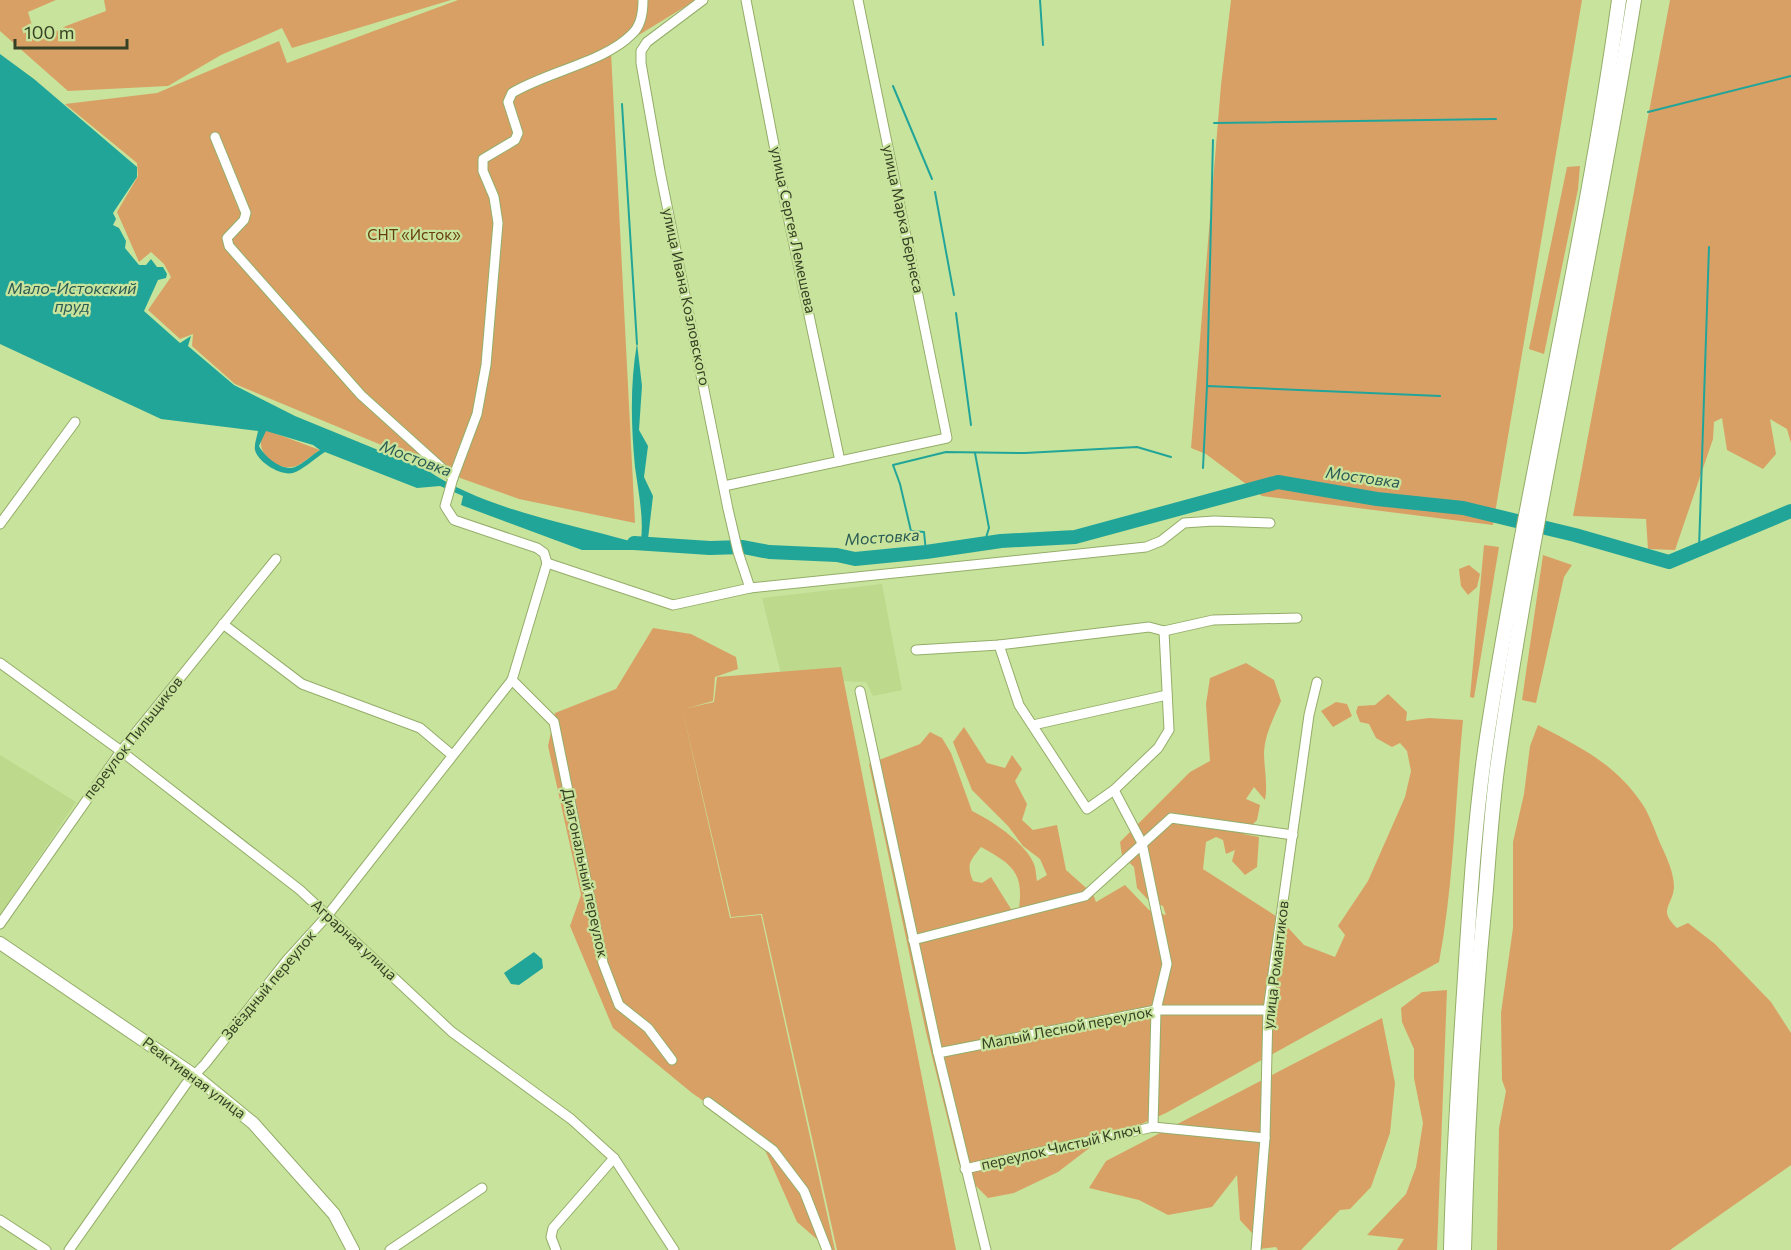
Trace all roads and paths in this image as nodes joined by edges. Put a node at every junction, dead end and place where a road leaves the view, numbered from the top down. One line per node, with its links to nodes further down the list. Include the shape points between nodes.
1 (643, 0): 10 (street, via 634,33 618,46 512,93 508,102 518,133 515,140 483,159 498,223 486,365 477,414)
2 (703, 0): 11 (street, улица Ивана Козловского, via 657,33 641,51 660,171)
3 (746, 0): 9 (street, улица Сергея Лемешева)
4 (858, 0): 9 (street, улица Марка Бернеса, via 947,438)
5 (1619, 0): 14 (highway, via 1604,108 1526,507)
6 (1634, 0): 14 (highway, via 1540,513)
7 (215, 137): 10 (street, via 246,213 227,238 229,246 361,395)
8 (75, 422): 13 (street)
9 (840, 461): 11 (street)
10 (452, 480): 16 (street, via 446,506 454,520 537,548 544,553)
11 (724, 486): 17 (street, улица Ивана Козловского)
12 (1270, 523): 17 (street, via 1184,523 1146,547)
13 (0, 524)
14 (1525, 556): 59 (highway, via 1486,741 1471,894); 60 (highway, via 1497,771 1480,952)
15 (276, 559): 19 (street, переулок Пильщиков)
16 (547, 563): 17 (street, via 673,605); 24 (street, Звёздный переулок)
17 (750, 588)
18 (1297, 618): 20 (street, via 1213,620)
19 (223, 624): 29 (street, переулок Пильщиков); 30 (street, via 302,684 420,728)
20 (1164, 631): 21 (street, via 1149,627); 27 (street)
21 (999, 645): 22 (street); 28 (street, via 1019,705)
22 (916, 650)
23 (0, 663): 29 (street, Аграрная улица)
24 (512, 680): 30 (street, Звёздный переулок); 41 (street, Диагональный переулок, via 554,722 598,940 619,1005 648,1028)
25 (1317, 682): 32 (street, улица Романтиков)
26 (860, 691): 36 (street)
27 (1167, 695): 28 (street); 31 (street, via 1168,730 1158,748)
28 (1033, 725): 31 (street, via 1087,809)
29 (121, 751): 34 (street, Аграрная улица, via 300,890); 35 (street, переулок Пильщиков)
30 (452, 755): 34 (street, Звёздный переулок)
31 (1114, 790): 33 (street)
32 (1293, 835): 33 (street, via 1180,817 1166,820); 39 (street, улица Романтиков)
33 (1142, 843): 36 (street, via 1085,896); 38 (street, via 1167,963)
34 (327, 916): 42 (street, Звёздный переулок); 46 (street, Аграрная улица, via 452,1032 571,1119)
35 (0, 924)
36 (913, 940): 40 (street)
37 (0, 943): 42 (main road, Реактивная улица)
38 (1155, 1010): 39 (street, Малый Лесной переулок); 40 (street, Малый Лесной переулок); 44 (street)
39 (1268, 1010): 45 (street, улица Романтиков)
40 (938, 1053): 47 (street)
41 (672, 1060)
42 (194, 1075): 51 (street, Звёздный переулок); 52 (main road, Реактивная улица, via 253,1123 279,1150 334,1214)
43 (708, 1102): 56 (street, via 773,1150 804,1191)
44 (1153, 1127): 45 (street, переулок Чистый Ключ); 47 (street, переулок Чистый Ключ)
45 (1265, 1138): 58 (street, улица Романтиков)
46 (614, 1158): 54 (street, via 553,1228 551,1237); 55 (street, Аграрная улица)
47 (965, 1169): 57 (street)
48 (482, 1188): 53 (street)
49 (0, 1220): 50 (street)
50 (46, 1250)
51 (69, 1250)
52 (353, 1250)
53 (390, 1250)
54 (556, 1250)
55 (674, 1250)
56 (826, 1250)
57 (986, 1250)
58 (1256, 1250)
59 (1451, 1250)
60 (1464, 1250)

